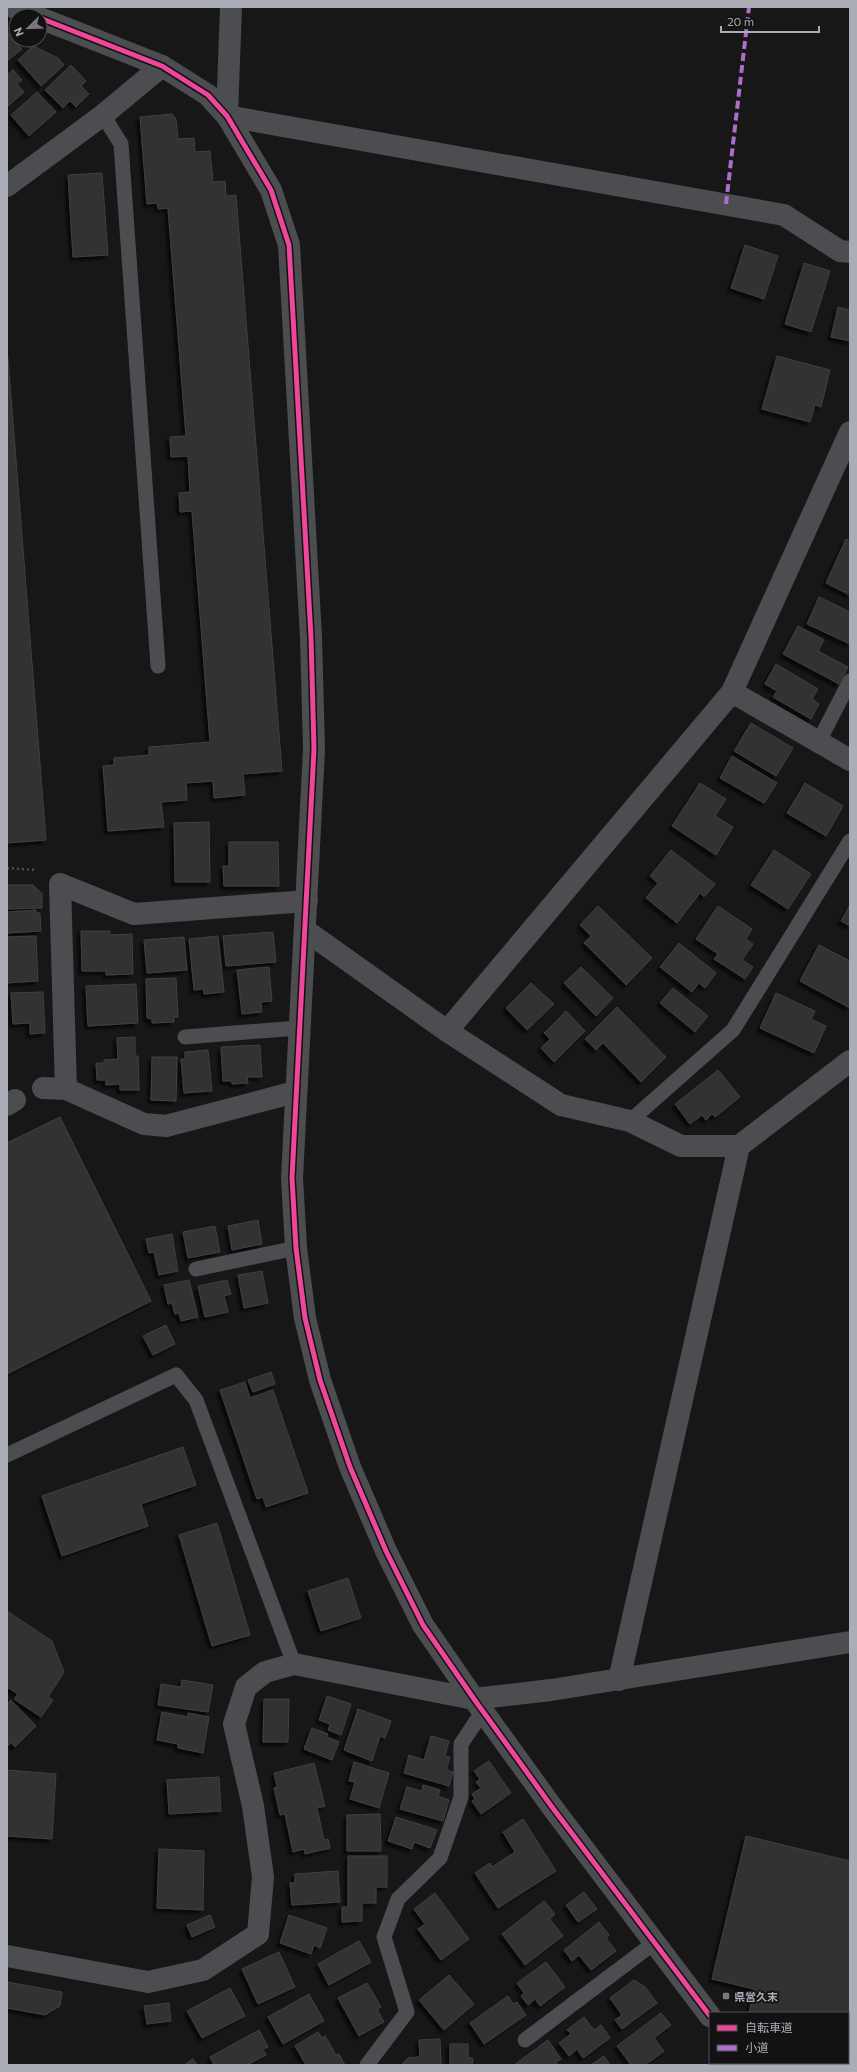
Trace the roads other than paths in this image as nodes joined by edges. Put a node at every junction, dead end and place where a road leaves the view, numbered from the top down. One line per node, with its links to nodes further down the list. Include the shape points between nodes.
1 (231, 7): 5 (street)
2 (48, 21): 3 (street)
3 (162, 66): 4 (street); 5 (street, via 208,96)
4 (103, 115): 6 (street); 9 (lane, via 121,144)
5 (227, 116): 7 (street, via 784,215 840,251); 15 (street, via 271,190 289,245 311,637 314,749)
6 (7, 186)
7 (850, 252)
8 (850, 432): 11 (street)
9 (158, 666)
10 (850, 681): 12 (lane)
11 (732, 692): 12 (street); 18 (street)
12 (819, 741): 13 (street)
13 (850, 760)
14 (850, 841): 24 (lane, via 733,1030)
15 (307, 901): 16 (street); 22 (street, via 134,914 60,884)
16 (305, 930): 17 (street); 18 (street)
17 (298, 1028): 19 (lane); 23 (street)
18 (446, 1031): 24 (street, via 561,1105)
19 (185, 1037)
20 (850, 1061): 25 (street)
21 (43, 1088): 22 (street)
22 (66, 1089): 23 (street, via 144,1124 166,1126)
23 (295, 1092): 26 (street, via 292,1178)
24 (630, 1121): 25 (street, via 681,1146)
25 (739, 1146): 31 (street)
26 (296, 1248): 27 (lane); 32 (street, via 305,1318 320,1380 350,1468 386,1551 423,1625)
27 (196, 1269)
28 (7, 1455): 30 (lane, via 176,1375 196,1400)
29 (850, 1642): 31 (street)
30 (294, 1664): 32 (street); 34 (street, via 265,1672 246,1687 234,1724 253,1806 264,1877 258,1934 203,1970 148,1982)
31 (619, 1680): 32 (street, via 551,1690)
32 (478, 1705): 33 (street); 37 (lane, via 461,1744 461,1797 440,1858 398,1899 384,1937 407,2012)
33 (654, 1943): 35 (street); 36 (lane)
34 (7, 1956)
35 (709, 2015)
36 (525, 2040)
37 (367, 2065)

